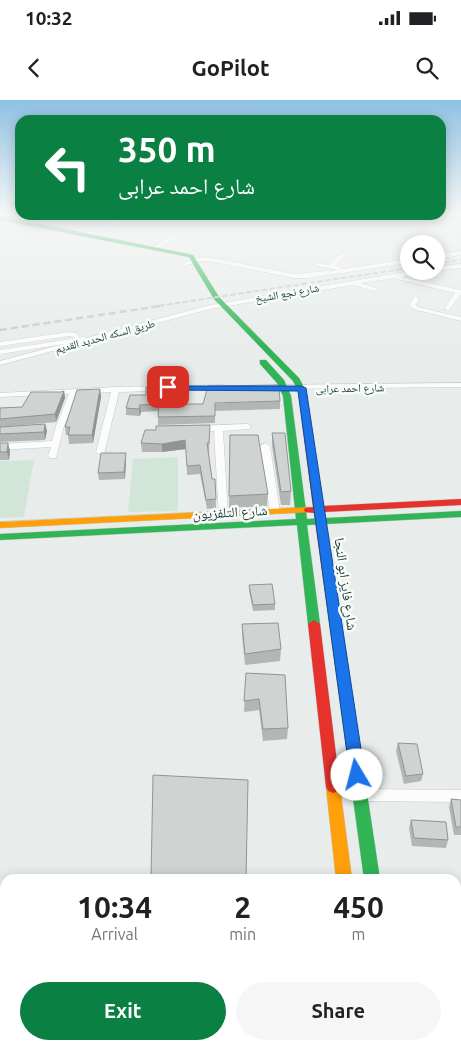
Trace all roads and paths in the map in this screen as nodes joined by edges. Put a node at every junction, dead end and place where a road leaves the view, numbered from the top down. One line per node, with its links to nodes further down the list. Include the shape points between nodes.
1 (161, 257): 5 (main road)
2 (188, 257): 5 (main road)
3 (340, 257): 9 (street)
4 (258, 260): 8 (street)
5 (190, 262): 8 (street, via 208,259); 22 (main road)
6 (400, 262): 11 (street)
7 (461, 266): 10 (street)
8 (248, 267): 12 (street, via 271,268 301,276)
9 (330, 267): 11 (street); 12 (street, via 318,267)
10 (445, 268)
11 (350, 270): 12 (street)
12 (340, 272)
13 (400, 277): 14 (street, شارع نجع الشيخ)
14 (393, 279): 15 (street); 16 (street, شارع نجع الشيخ)
15 (413, 281): 17 (street); 18 (street)
16 (352, 282): 19 (street); 22 (street, شارع نجع الشيخ)
17 (427, 285): 20 (street); 21 (street)
18 (405, 287)
19 (374, 289)
20 (421, 292)
21 (460, 292): 24 (street)
22 (213, 302): 26 (street, طريق السكه الحديد القديم); 34 (main road); 35 (main road)
23 (432, 305): 25 (street, via 415,300 412,305)
24 (451, 307)
25 (461, 319)
26 (106, 336): 27 (lane); 30 (street, طريق السكه الحديد القديم)
27 (79, 340): 28 (lane, via 77,336 68,334); 29 (lane)
28 (0, 344)
29 (0, 352)
30 (0, 363)
31 (461, 385): 35 (street, شارع احمد عرابى)
32 (228, 387): 36 (street)
33 (266, 387): 34 (street, شارع احمد عرابى)
34 (284, 388): 35 (street, شارع احمد عرابى); 49 (main road)
35 (301, 388): 48 (main road, شارع فايز ابو النجا)
36 (116, 389): 37 (street); 45 (street)
37 (74, 391): 38 (street); 42 (street, via 56,426)
38 (0, 395)
39 (247, 427): 40 (street)
40 (218, 429): 41 (street); 51 (street)
41 (186, 430)
42 (56, 444): 44 (street); 46 (street)
43 (265, 446): 50 (street)
44 (0, 447)
45 (101, 452)
46 (53, 456)
47 (461, 502): 48 (main road, شارع التلفزيون)
48 (320, 510): 49 (main road, شارع التلفزيون); 53 (main road, شارع فايز ابو النجا)
49 (300, 511): 50 (main road, شارع التلفزيون); 55 (main road)
50 (275, 512): 51 (main road, شارع التلفزيون)
51 (223, 514): 54 (main road, شارع التلفزيون)
52 (461, 514): 53 (main road, شارع التلفزيون)
53 (322, 523): 55 (main road, شارع التلفزيون); 57 (main road, شارع فايز ابو النجا)
54 (0, 524)
55 (301, 524): 56 (main road, شارع التلفزيون); 59 (main road)
56 (0, 537)
57 (360, 795): 58 (street); 60 (main road, شارع فايز ابو النجا)
58 (461, 796)
59 (343, 874)
60 (371, 874)

